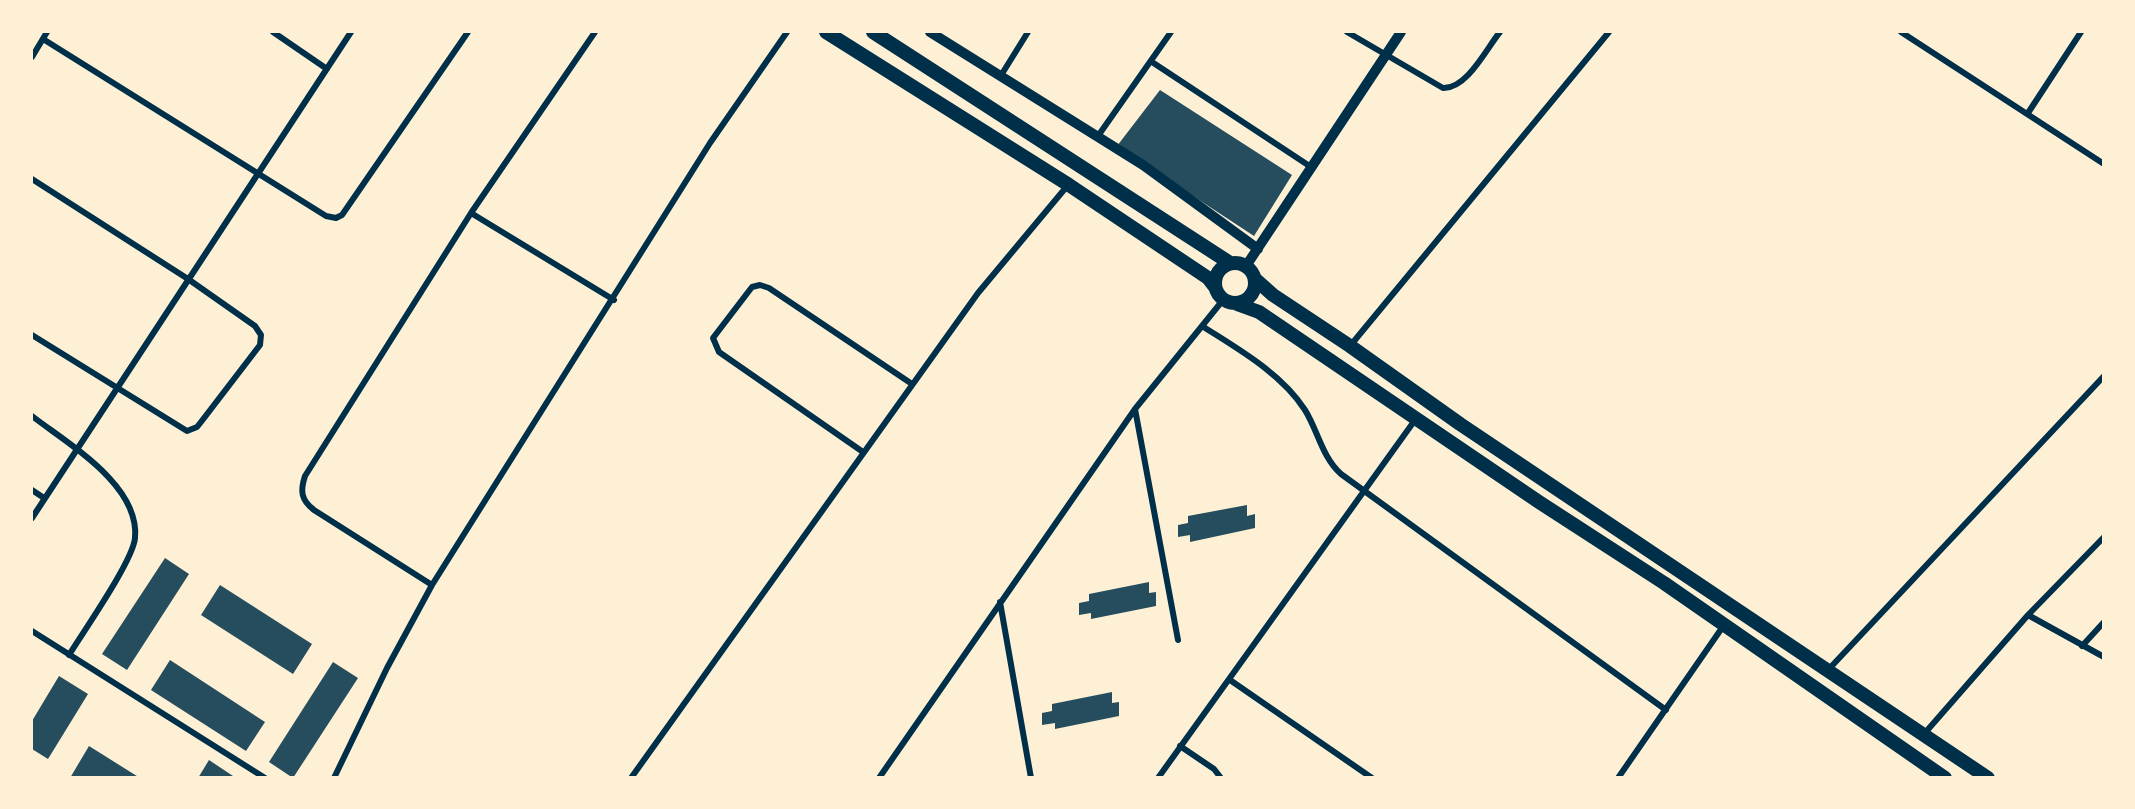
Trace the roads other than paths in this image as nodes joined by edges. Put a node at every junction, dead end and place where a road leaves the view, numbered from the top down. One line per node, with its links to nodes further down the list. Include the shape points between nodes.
1 (47, 32): 18 (street)
2 (273, 32): 22 (street)
3 (351, 32): 22 (street)
4 (468, 32): 28 (street, via 342,215 326,216)
5 (595, 32): 31 (street)
6 (788, 32): 38 (street, via 710,143)
7 (826, 32): 30 (highway)
8 (873, 32): 33 (highway)
9 (930, 32): 23 (street)
10 (1028, 32): 23 (street)
11 (1171, 32): 21 (street)
12 (1347, 32): 19 (street)
13 (1401, 32): 19 (street)
14 (1500, 32): 19 (street, via 1466,76 1451,88 1443,88)
15 (1609, 32): 42 (street)
16 (1901, 32): 24 (street)
17 (2081, 32): 24 (street)
18 (43, 39): 20 (street); 28 (street)
19 (1384, 56): 27 (street)
20 (32, 57)
21 (1152, 62): 25 (street); 27 (street)
22 (327, 69): 28 (street)
23 (1000, 77): 25 (street)
24 (2028, 113): 26 (street)
25 (1098, 136): 32 (street)
26 (2103, 164)
27 (1312, 168): 32 (street)
28 (259, 174): 35 (street)
29 (32, 179): 35 (street)
30 (1069, 185): 37 (highway, via 1208,278); 44 (street, via 978,293)
31 (471, 213): 38 (street); 56 (street, via 305,476 302,487 305,504)
32 (1258, 249): 34 (street)
33 (1230, 263): 34 (highway); 37 (highway, via 1218,272)
34 (1246, 266): 36 (highway)
35 (188, 279): 45 (street); 45 (street, via 255,326 261,335 260,345 192,430 187,431)
36 (1255, 279): 39 (highway, via 1250,298); 42 (highway)
37 (1215, 287): 39 (highway)
38 (614, 300): 56 (street)
39 (1230, 302): 40 (street); 48 (highway, via 1259,312)
40 (1202, 326): 46 (street); 52 (street, via 1283,384 1305,410 1328,460)
41 (32, 335): 45 (street)
42 (1350, 345): 66 (highway, via 1460,424)
43 (2103, 376): 66 (street)
44 (912, 384): 50 (street); 50 (street, via 760,285 752,287 713,338 720,352)
45 (117, 389): 49 (street)
46 (1135, 409): 57 (street); 62 (street)
47 (32, 416): 49 (street)
48 (1416, 419): 52 (street); 60 (highway)
49 (76, 450): 53 (street); 64 (street, via 110,476 122,491 135,538 123,566)
50 (863, 452): 73 (street)
51 (32, 490): 53 (street)
52 (1362, 491): 67 (street); 68 (street)
53 (44, 498): 54 (street)
54 (32, 518)
55 (2103, 537): 58 (street)
56 (432, 585): 72 (street)
57 (1000, 602): 74 (street); 75 (street)
58 (2028, 615): 63 (street); 69 (street)
59 (2103, 622): 63 (street)
60 (1725, 624): 68 (street); 80 (highway)
61 (32, 631): 64 (street)
62 (1179, 640)
63 (2082, 646): 65 (street)
64 (69, 655): 71 (street)
65 (2103, 657)
66 (1828, 670): 69 (highway)
67 (1230, 680): 70 (street); 78 (street)
68 (1666, 710): 79 (street)
69 (1924, 734): 81 (highway)
70 (1180, 746): 76 (street); 77 (street)
71 (265, 777)
72 (334, 777)
73 (631, 777)
74 (879, 777)
75 (1031, 777)
76 (1158, 777)
77 (1221, 777)
78 (1372, 777)
79 (1618, 777)
80 (1945, 777)
81 (1988, 777)

